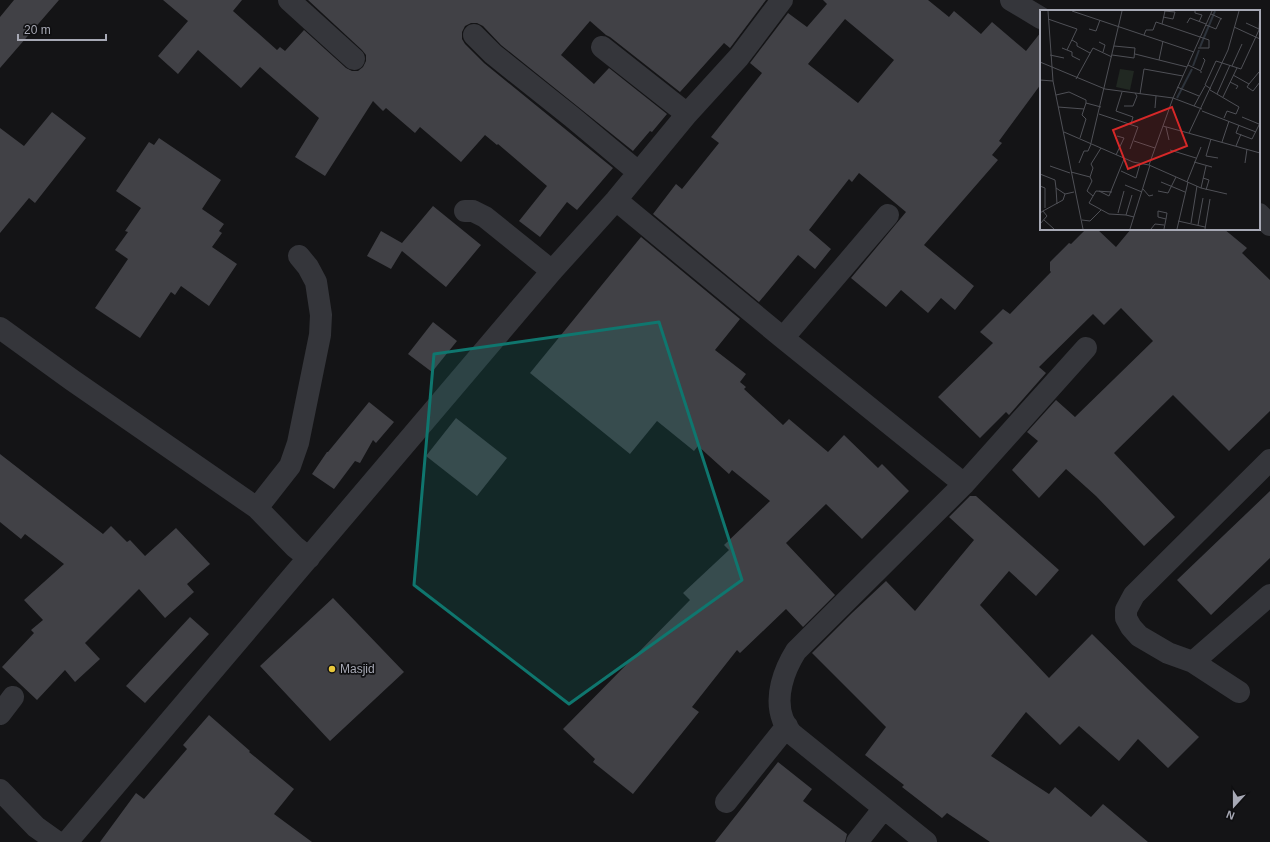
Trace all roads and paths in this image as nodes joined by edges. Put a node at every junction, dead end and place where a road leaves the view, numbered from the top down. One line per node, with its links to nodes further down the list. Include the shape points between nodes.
1 (289, 0): 7 (street)
2 (782, 0): 8 (street, via 739,57)
3 (1011, 0): 4 (street)
4 (1040, 17)
5 (474, 35): 9 (street, via 493,54)
6 (602, 47): 8 (street)
7 (354, 59)
8 (687, 114): 9 (street)
9 (638, 172): 10 (street)
10 (616, 200): 14 (street); 16 (street)
11 (465, 211): 14 (street, via 473,211 485,217)
12 (888, 215): 16 (street)
13 (299, 256): 20 (street, via 316,282 321,315 320,335 294,455 290,466)
14 (552, 271): 21 (street)
15 (0, 328): 20 (street)
16 (783, 338): 19 (street)
17 (1086, 348): 19 (street)
18 (1270, 460): 23 (street, via 1134,595 1126,610 1126,618 1139,636 1168,653)
19 (964, 484): 27 (street, via 796,651 788,664 782,684 780,704)
20 (261, 512): 21 (street)
21 (302, 553): 32 (street)
22 (1270, 595): 23 (street)
23 (1193, 662): 24 (street)
24 (1239, 692)
25 (14, 697): 26 (street)
26 (0, 714)
27 (787, 726): 29 (street); 30 (street, via 791,733)
28 (2, 792): 31 (street, via 36,827)
29 (726, 802)
30 (884, 808): 33 (street); 34 (street)
31 (57, 842)
32 (67, 842)
33 (857, 842)
34 (926, 842)

